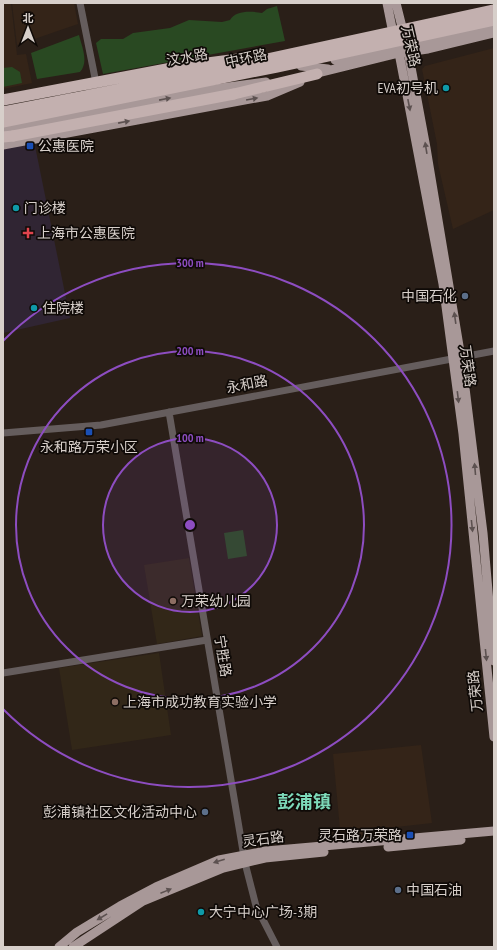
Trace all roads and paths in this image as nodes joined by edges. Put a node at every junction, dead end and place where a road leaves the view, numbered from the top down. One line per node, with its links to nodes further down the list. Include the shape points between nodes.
1 (80, 3): 20 (street)
2 (387, 3): 9 (main road, 万荣路)
3 (396, 3): 9 (main road, 万荣路)
4 (494, 6): 9 (main road, 汶水路)
5 (494, 10): 15 (highway, 中环路, bridge)
6 (494, 13): 9 (main road)
7 (494, 20): 28 (highway, 中环路, bridge, via 277,67)
8 (494, 26): 14 (main road)
9 (398, 31): 11 (main road, 汶水路); 12 (main road); 14 (main road, 万荣路)
10 (494, 33): 14 (main road, via 428,49)
11 (311, 47): 12 (main road); 21 (main road, 汶水路, via 281,55)
12 (327, 50): 27 (main road)
13 (384, 50): 14 (main road); 16 (main road); 17 (main road)
14 (403, 50): 16 (main road); 33 (main road, 万荣路)
15 (292, 54): 24 (highway, bridge, via 177,67); 27 (highway, 中环路, bridge)
16 (368, 62): 18 (main road)
17 (301, 66): 18 (main road); 28 (main road)
18 (332, 70): 19 (main road)
19 (318, 74): 22 (main road); 26 (main road, one-way to 19, via 267,96); 30 (highway, bridge, via 234,94)
20 (95, 78): 21 (main road); 23 (main road)
21 (108, 84): 25 (main road, 汶水路)
22 (187, 94): 26 (main road); 29 (main road, one-way to 22)
23 (3, 96)
24 (3, 100)
25 (3, 106)
26 (210, 106): 31 (main road, one-way to 26)
27 (3, 114)
28 (3, 121)
29 (3, 129)
30 (3, 137)
31 (3, 145)
32 (494, 351): 33 (street, 永和路)
33 (457, 357): 34 (street, 永和路); 37 (main road, 万荣路, one-way to 33, via 483,533); 39 (main road, 万荣路, one-way to 39)
34 (169, 412): 35 (street, 永和路, via 88,426); 36 (street, 宁胜路)
35 (3, 433)
36 (207, 640): 38 (street); 42 (street, 宁胜路)
37 (494, 661)
38 (3, 673)
39 (494, 737)
40 (494, 831): 42 (main road, 灵石路, via 266,851)
41 (494, 837): 42 (main road, 灵石路)
42 (244, 859): 43 (main road, 灵石路, one-way to 43, via 219,860 156,886 77,932); 44 (main road, 灵石路, one-way to 42, via 143,901); 45 (street, 宁胜路, via 256,906)
43 (59, 947)
44 (73, 947)
45 (277, 947)

